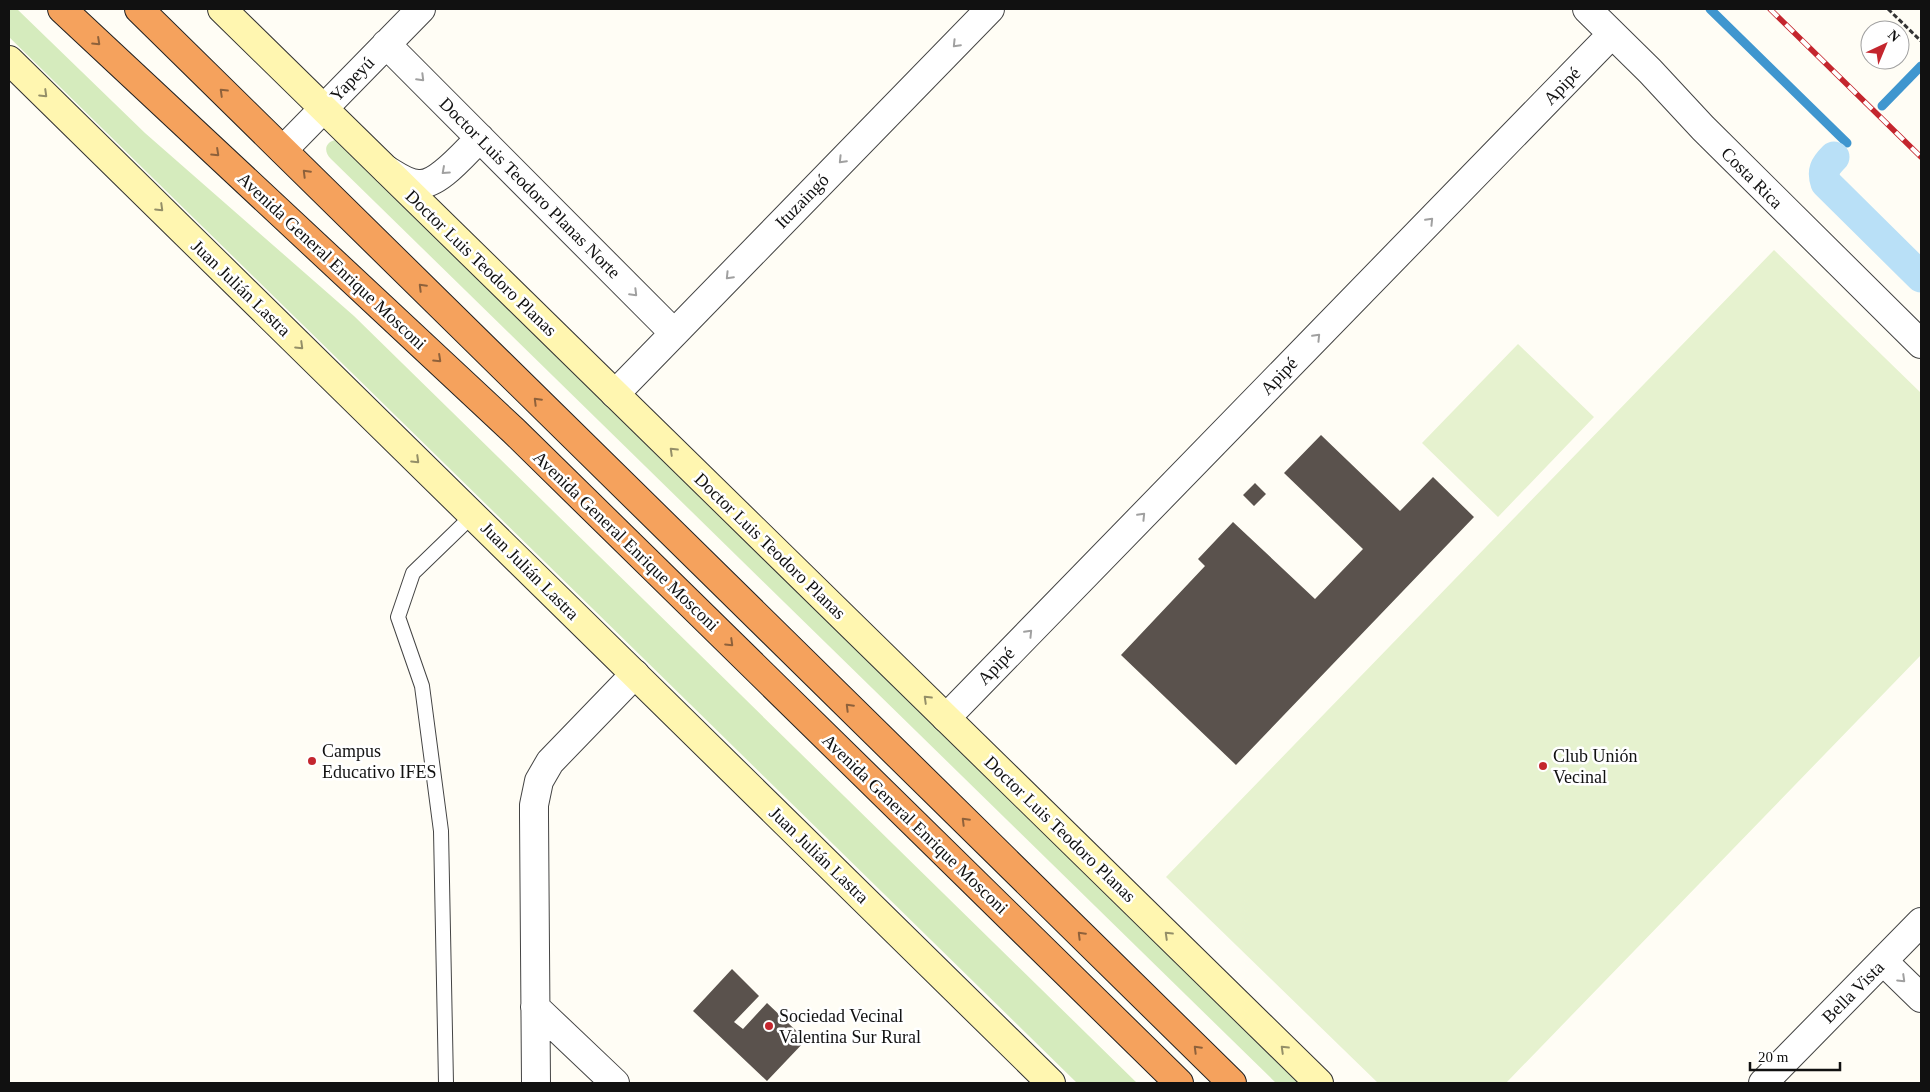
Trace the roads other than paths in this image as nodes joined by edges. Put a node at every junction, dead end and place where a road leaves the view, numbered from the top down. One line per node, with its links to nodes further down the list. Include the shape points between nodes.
1 (62, 9): 28 (highway, Avenida General Enrique Mosconi, one-way to 28, via 514,431)
2 (139, 9): 12 (highway, Avenida General Enrique Mosconi, one-way to 2)
3 (222, 9): 10 (street, Doctor Luis Teodoro Planas)
4 (421, 9): 8 (street, Yapeyú)
5 (990, 9): 14 (street, Ituzaingó, one-way to 14)
6 (1587, 9): 7 (street, Costa Rica)
7 (1612, 34): 15 (street, Costa Rica); 19 (street, Apipé, one-way to 7)
8 (386, 44): 10 (street, Yapeyú); 11 (street, Doctor Luis Teodoro Planas Norte, one-way to 11)
9 (9, 60): 17 (street, Juan Julián Lastra, one-way to 17)
10 (324, 108): 12 (street, Yapeyú); 13 (street, Doctor Luis Teodoro Planas)
11 (480, 138): 13 (street, one-way to 13, via 442,175 426,184 410,182); 14 (street, Doctor Luis Teodoro Planas Norte, one-way to 14)
12 (283, 150): 29 (highway, Avenida General Enrique Mosconi, one-way to 12)
13 (385, 169): 16 (street, Doctor Luis Teodoro Planas)
14 (674, 333): 16 (street, Ituzaingó)
15 (1921, 344)
16 (615, 394): 19 (street, Doctor Luis Teodoro Planas, one-way to 16)
17 (473, 515): 18 (street, Juan Julián Lastra); 24 (lane, via 413,573 398,617 422,686 442,831)
18 (635, 674): 23 (street, via 556,755 539,782 534,805); 27 (street, Juan Julián Lastra)
19 (946, 718): 30 (street, Doctor Luis Teodoro Planas, one-way to 19)
20 (1921, 922): 21 (street, Bella Vista)
21 (1883, 961): 22 (street, one-way to 22); 31 (street, Bella Vista)
22 (1921, 998)
23 (535, 1007): 25 (street); 26 (street)
24 (446, 1083)
25 (536, 1083)
26 (615, 1083)
27 (1051, 1083)
28 (1179, 1083)
29 (1232, 1083)
30 (1319, 1083)
31 (1763, 1083)

